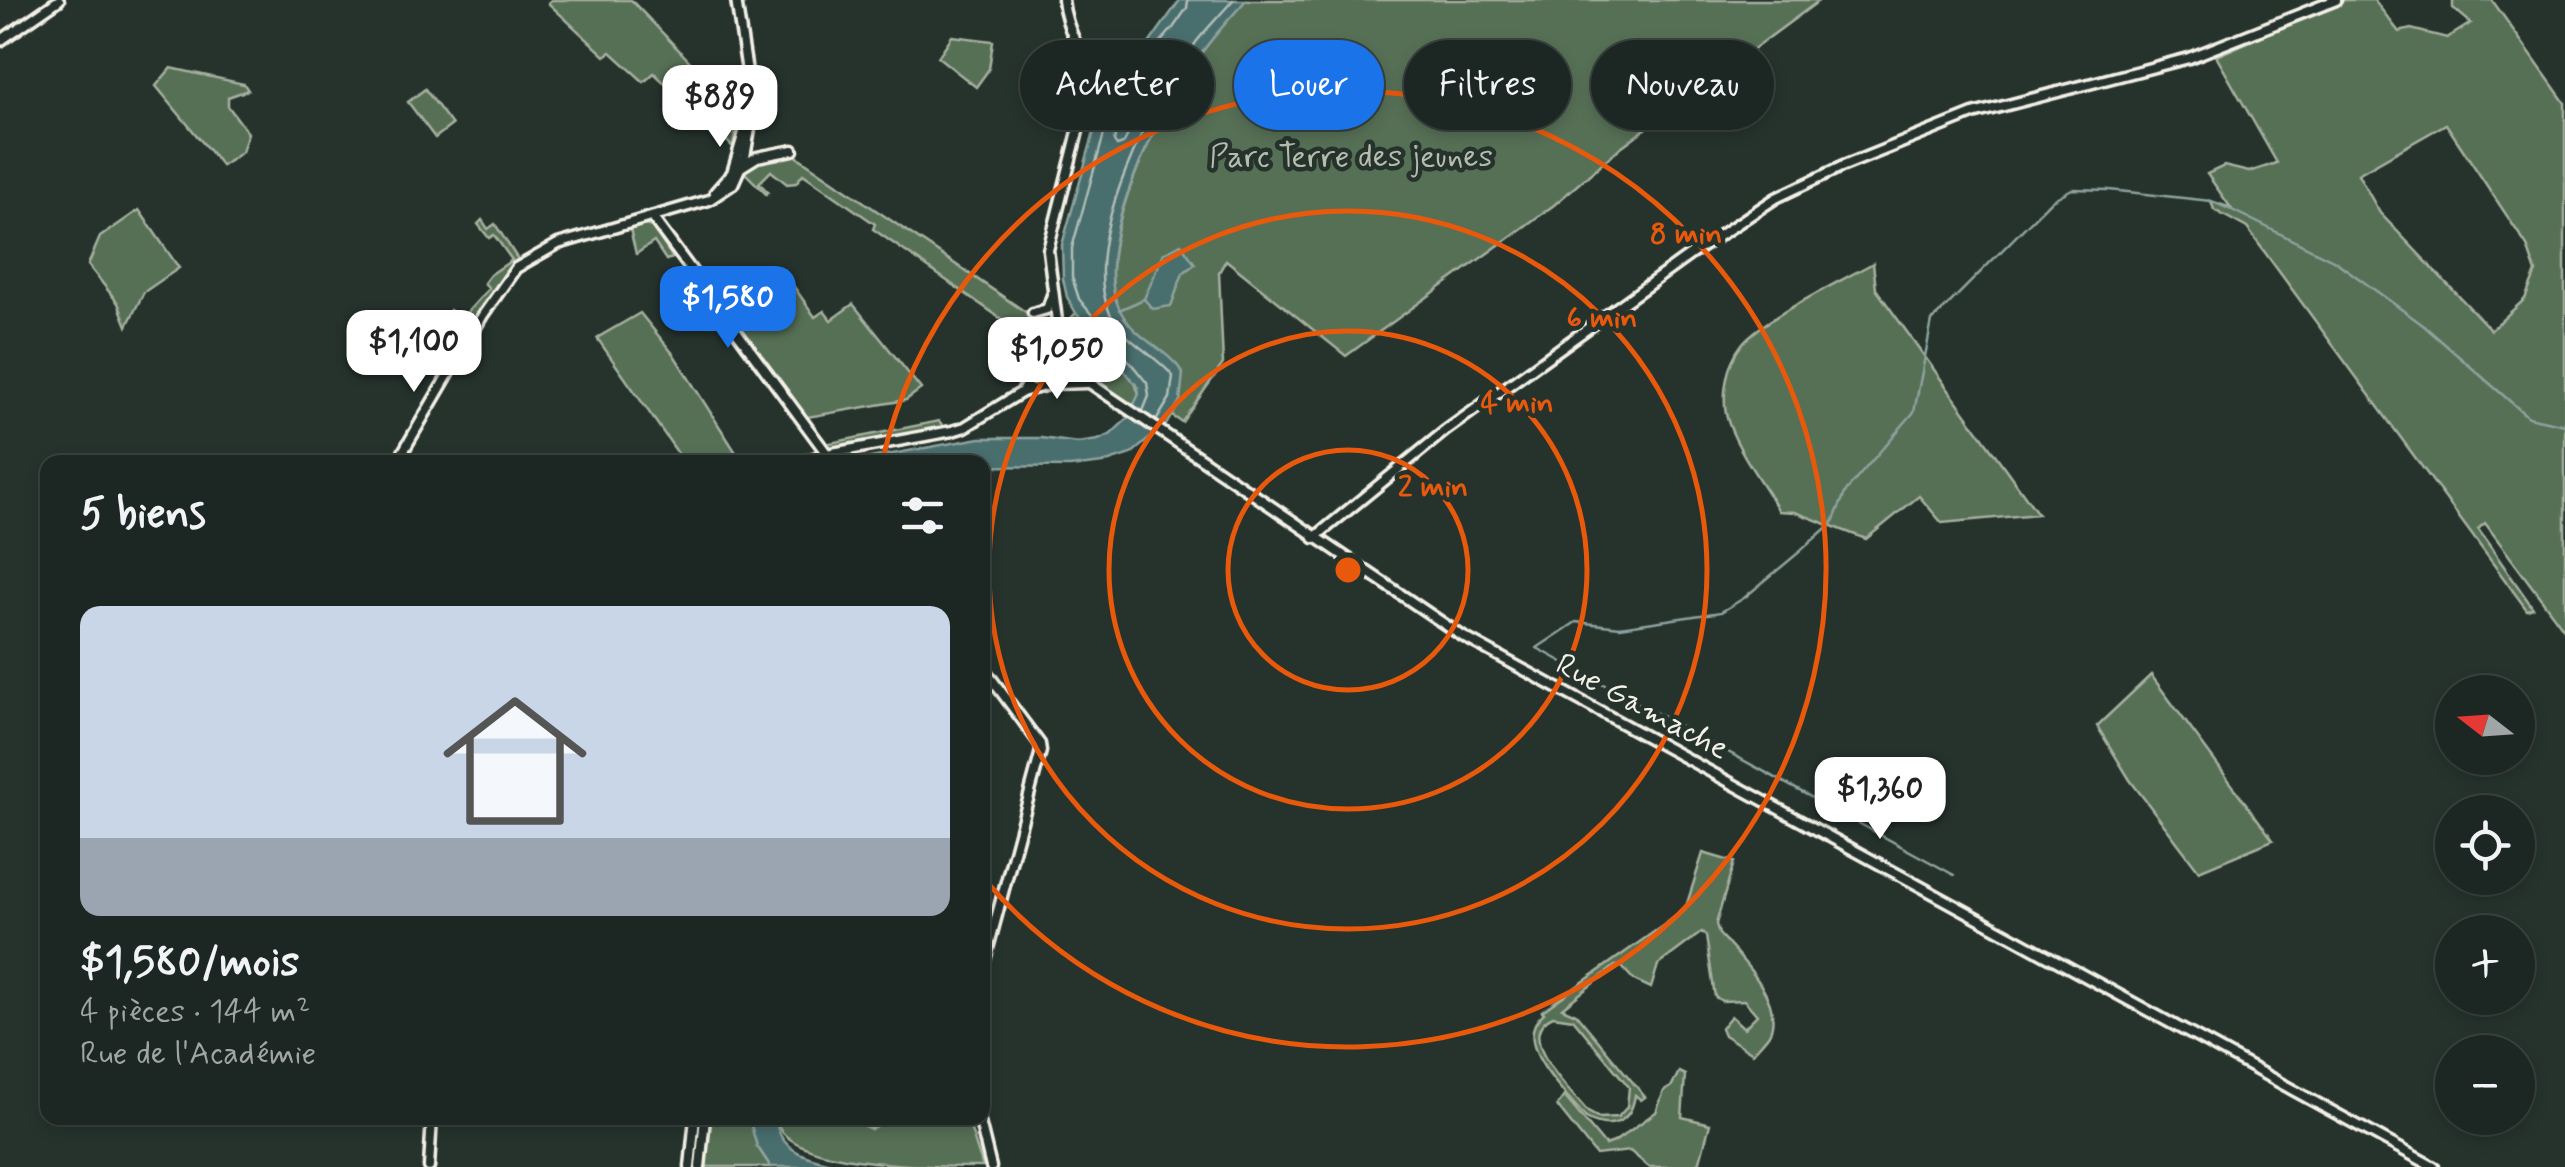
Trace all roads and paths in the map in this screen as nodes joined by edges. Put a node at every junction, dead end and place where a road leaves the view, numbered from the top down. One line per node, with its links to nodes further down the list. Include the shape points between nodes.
1 (60, 0): 5 (street)
2 (736, 0): 6 (street)
3 (1063, 0): 13 (street, via 1087,69 1088,92 1048,250)
4 (2336, 0): 23 (street, via 2189,58 1972,114 1776,198 1444,432)
5 (0, 41)
6 (750, 114): 8 (street); 9 (street, via 732,173)
7 (793, 150): 8 (street)
8 (741, 167): 9 (street, via 728,189)
9 (709, 200): 10 (street)
10 (666, 212): 11 (street); 12 (street)
11 (652, 217): 12 (street); 20 (street, via 558,244 510,274)
12 (662, 231): 18 (street)
13 (1052, 296): 14 (street, via 1047,309); 15 (street, via 1058,329)
14 (1033, 313)
15 (1046, 354): 16 (street); 17 (street)
16 (1088, 384): 17 (street); 23 (street, Rue Gamache)
17 (1022, 392): 19 (street, via 966,427)
18 (815, 438): 19 (street); 21 (street)
19 (826, 454): 22 (street)
20 (401, 455)
21 (810, 455)
22 (823, 455)
23 (1314, 538): 34 (street, Rue Gamache, via 1524,672)
24 (990, 677): 25 (street, via 1041,752)
25 (990, 941)
26 (432, 1125): 30 (street)
27 (693, 1125): 31 (street)
28 (704, 1125): 32 (street)
29 (981, 1125): 33 (street)
30 (429, 1167)
31 (690, 1167)
32 (700, 1167)
33 (991, 1167)
34 (2434, 1167)

